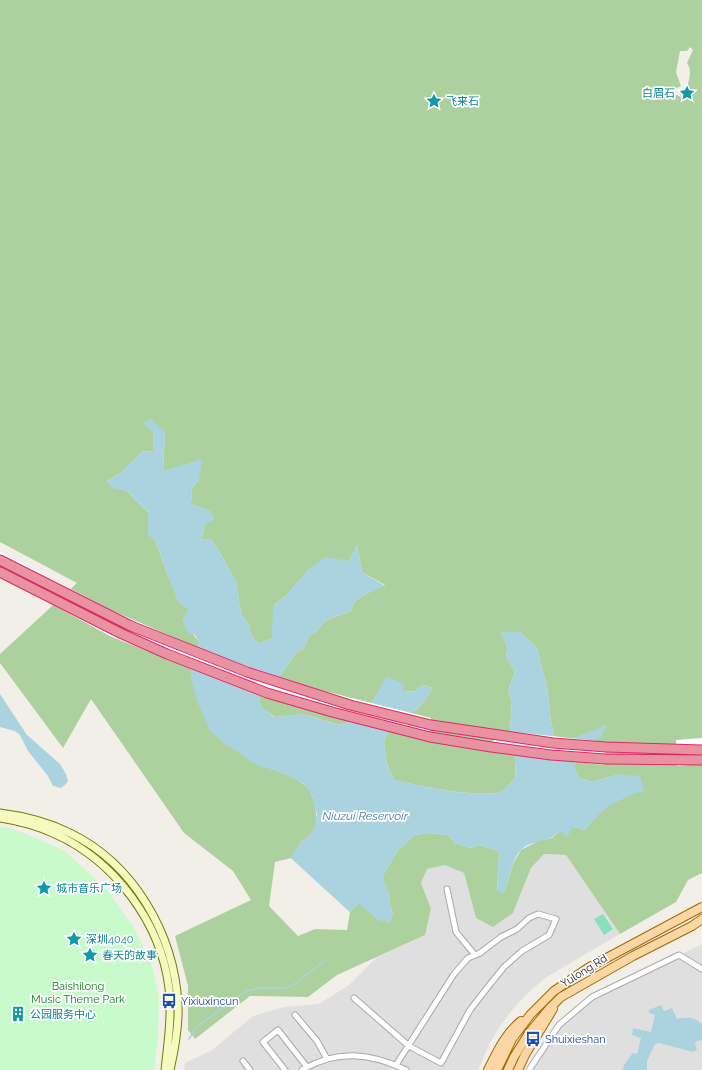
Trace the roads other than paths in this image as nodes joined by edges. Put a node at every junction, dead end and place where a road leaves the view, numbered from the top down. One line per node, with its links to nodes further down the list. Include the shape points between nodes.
1 (0, 560): 4 (highway, via 131,626 247,672 350,705 431,725 553,743)
2 (0, 572): 6 (highway, via 167,654 267,693 332,712 430,736 491,747 605,759)
3 (702, 746): 4 (highway)
4 (673, 750): 5 (highway)
5 (702, 750)
6 (702, 762)
7 (0, 813): 24 (main road, via 35,820 77,837 108,858 136,888 162,935 175,978 178,1016)
8 (0, 818): 23 (main road, via 41,828 78,847 118,880 140,908 159,947 169,988 171,1016)
9 (447, 889): 12 (street, via 456,932)
10 (702, 907): 17 (main road, Yulong Rd, via 588,968 554,991)
11 (702, 919): 14 (main road, Yulong Rd)
12 (475, 955): 18 (street, via 468,958 454,974); 18 (street, via 517,929 529,918 538,914 556,919 549,935 522,951 504,967 487,988 470,1010 441,1063)
13 (702, 969): 32 (street, via 679,955 592,998 559,1025)
14 (561, 997): 30 (main road, Yulong Rd, via 529,1033); 31 (main road)
15 (354, 998): 18 (street)
16 (296, 1015): 19 (street, via 317,1041)
17 (530, 1015): 28 (main road, via 508,1033); 29 (main road, Yulong Rd, via 512,1039)
18 (409, 1046): 21 (street)
19 (327, 1059): 21 (street, via 362,1056); 22 (street)
20 (243, 1061): 25 (street)
21 (396, 1065): 27 (street)
22 (305, 1069): 26 (street, via 278,1030 263,1042)
23 (165, 1070)
24 (170, 1070)
25 (250, 1070)
26 (285, 1070)
27 (406, 1070)
28 (488, 1070)
29 (498, 1070)
30 (508, 1070)
31 (518, 1070)
32 (529, 1070)

